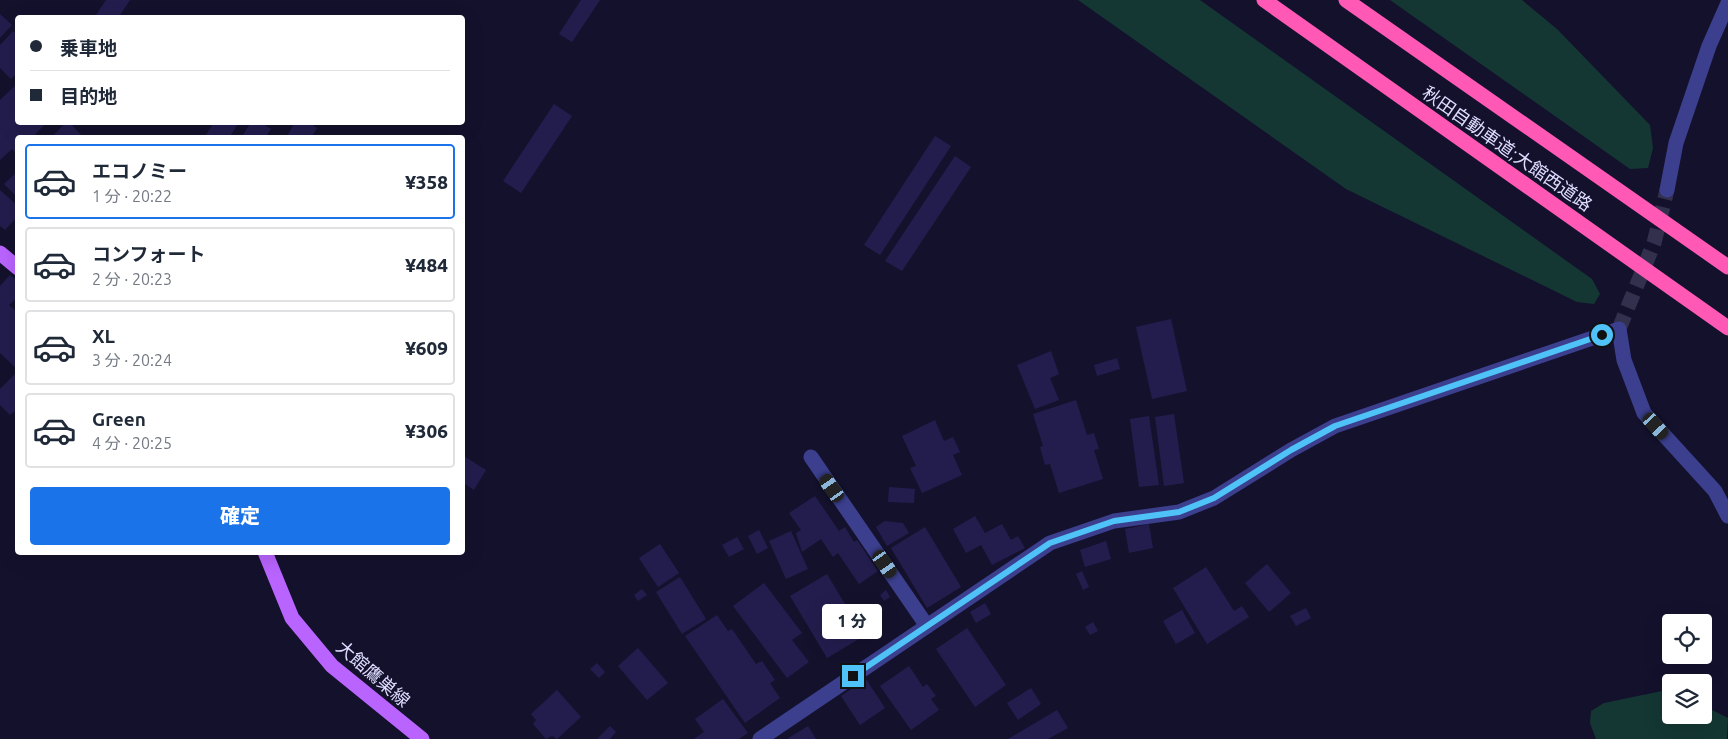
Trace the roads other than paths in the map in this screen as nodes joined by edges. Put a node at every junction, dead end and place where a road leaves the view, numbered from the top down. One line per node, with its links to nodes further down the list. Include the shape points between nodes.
1 (1264, 0): 8 (highway, 秋田自動車道;大館西道路)
2 (1346, 0): 7 (highway, 秋田自動車道;大館西道路)
3 (1728, 3): 4 (street, via 1709,46 1676,143)
4 (1666, 190)
5 (0, 253): 6 (main road)
6 (15, 266)
7 (1728, 267)
8 (1728, 328)
9 (811, 457): 12 (street)
10 (1728, 516): 12 (street, via 1715,491 1644,413 1624,360 1619,329 1335,426 1214,498 1179,512 1114,521 1050,543)
11 (266, 555): 13 (main road, 大館鷹巣線, via 292,618 332,666)
12 (927, 626): 14 (street)
13 (422, 739)
14 (760, 739)

